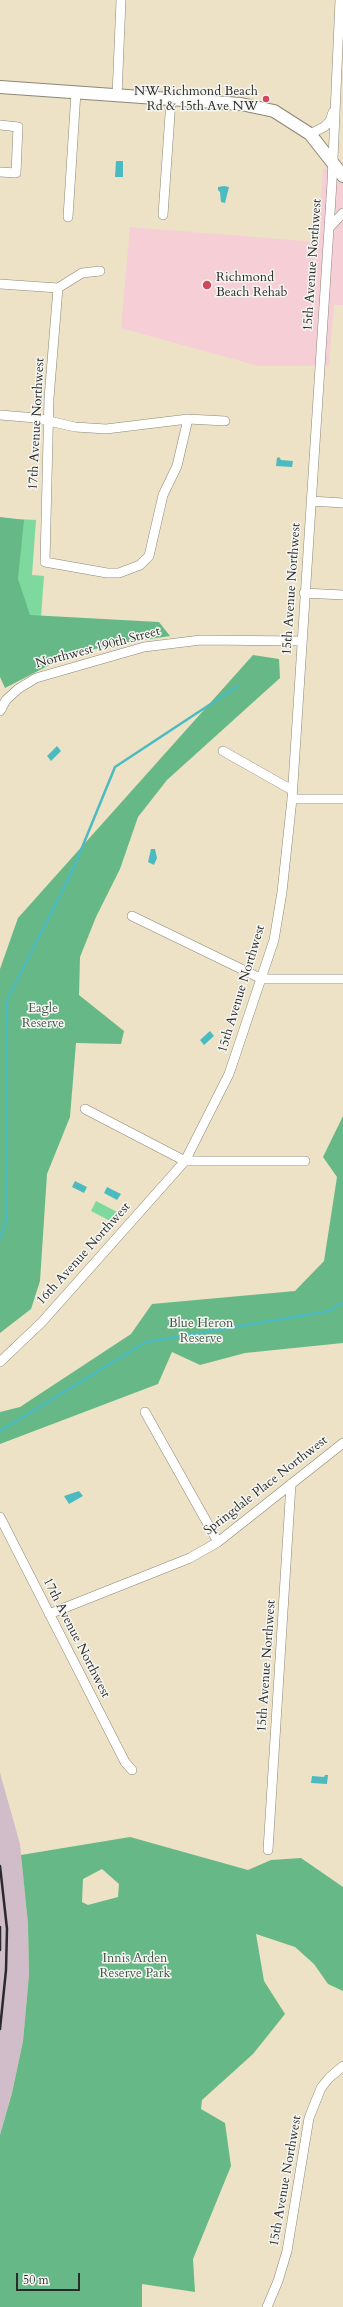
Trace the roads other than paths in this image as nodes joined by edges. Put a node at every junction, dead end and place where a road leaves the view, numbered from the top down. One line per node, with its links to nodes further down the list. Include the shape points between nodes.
1 (120, 0): 5 (street)
2 (340, 0): 7 (street, 15th Avenue Northwest)
3 (0, 87): 4 (main road)
4 (76, 92): 5 (main road); 15 (street)
5 (117, 96): 6 (main road)
6 (171, 100): 9 (main road, via 241,104 274,111); 14 (street)
7 (338, 106): 9 (street, via 330,121); 10 (street, 15th Avenue Northwest)
8 (0, 126): 11 (street, via 18,127 16,173)
9 (310, 134): 10 (main road)
10 (333, 163): 12 (main road); 16 (street, 15th Avenue Northwest)
11 (0, 172)
12 (343, 176)
13 (343, 213): 16 (street)
14 (163, 215)
15 (68, 217)
16 (329, 228): 24 (street, 15th Avenue Northwest)
17 (100, 271): 19 (street, via 82,273)
18 (0, 284): 19 (street)
19 (58, 288): 22 (street, 17th Avenue Northwest)
20 (0, 415): 22 (street)
21 (188, 419): 22 (street, via 106,429 64,426); 22 (street, 17th Avenue Northwest, via 177,466 163,494 149,556 140,565 119,573 45,562); 23 (street)
22 (49, 420)
23 (225, 421)
24 (311, 501): 25 (street); 26 (street, 15th Avenue Northwest)
25 (343, 503)
26 (304, 593): 27 (street); 28 (street, 15th Avenue Northwest)
27 (343, 595)
28 (301, 641): 29 (street, Northwest 190th Street, via 201,640 144,647 36,678 18,689 6,700); 31 (street, 15th Avenue Northwest)
29 (0, 711)
30 (223, 751): 31 (street)
31 (292, 794): 32 (street); 34 (street, 15th Avenue Northwest, via 282,892 274,940)
32 (343, 799)
33 (132, 916): 34 (street)
34 (262, 979): 35 (street); 37 (street, 15th Avenue Northwest, via 229,1074)
35 (343, 979)
36 (85, 1109): 37 (street)
37 (185, 1161): 38 (street); 39 (street, 16th Avenue Northwest, via 42,1322)
38 (305, 1161)
39 (0, 1362)
40 (145, 1412): 44 (street)
41 (343, 1443): 42 (street, Springdale Place Northwest)
42 (291, 1484): 44 (street, Springdale Place Northwest); 47 (street, 15th Avenue Northwest)
43 (0, 1516): 45 (street, 17th Avenue Northwest)
44 (218, 1542): 45 (street, Springdale Place Northwest, via 190,1558)
45 (49, 1614): 46 (street, 17th Avenue Northwest, via 125,1762)
46 (132, 1770)
47 (268, 1850)
48 (343, 2066): 49 (street, 15th Avenue Northwest, via 321,2088 309,2118 287,2251)
49 (267, 2307)

